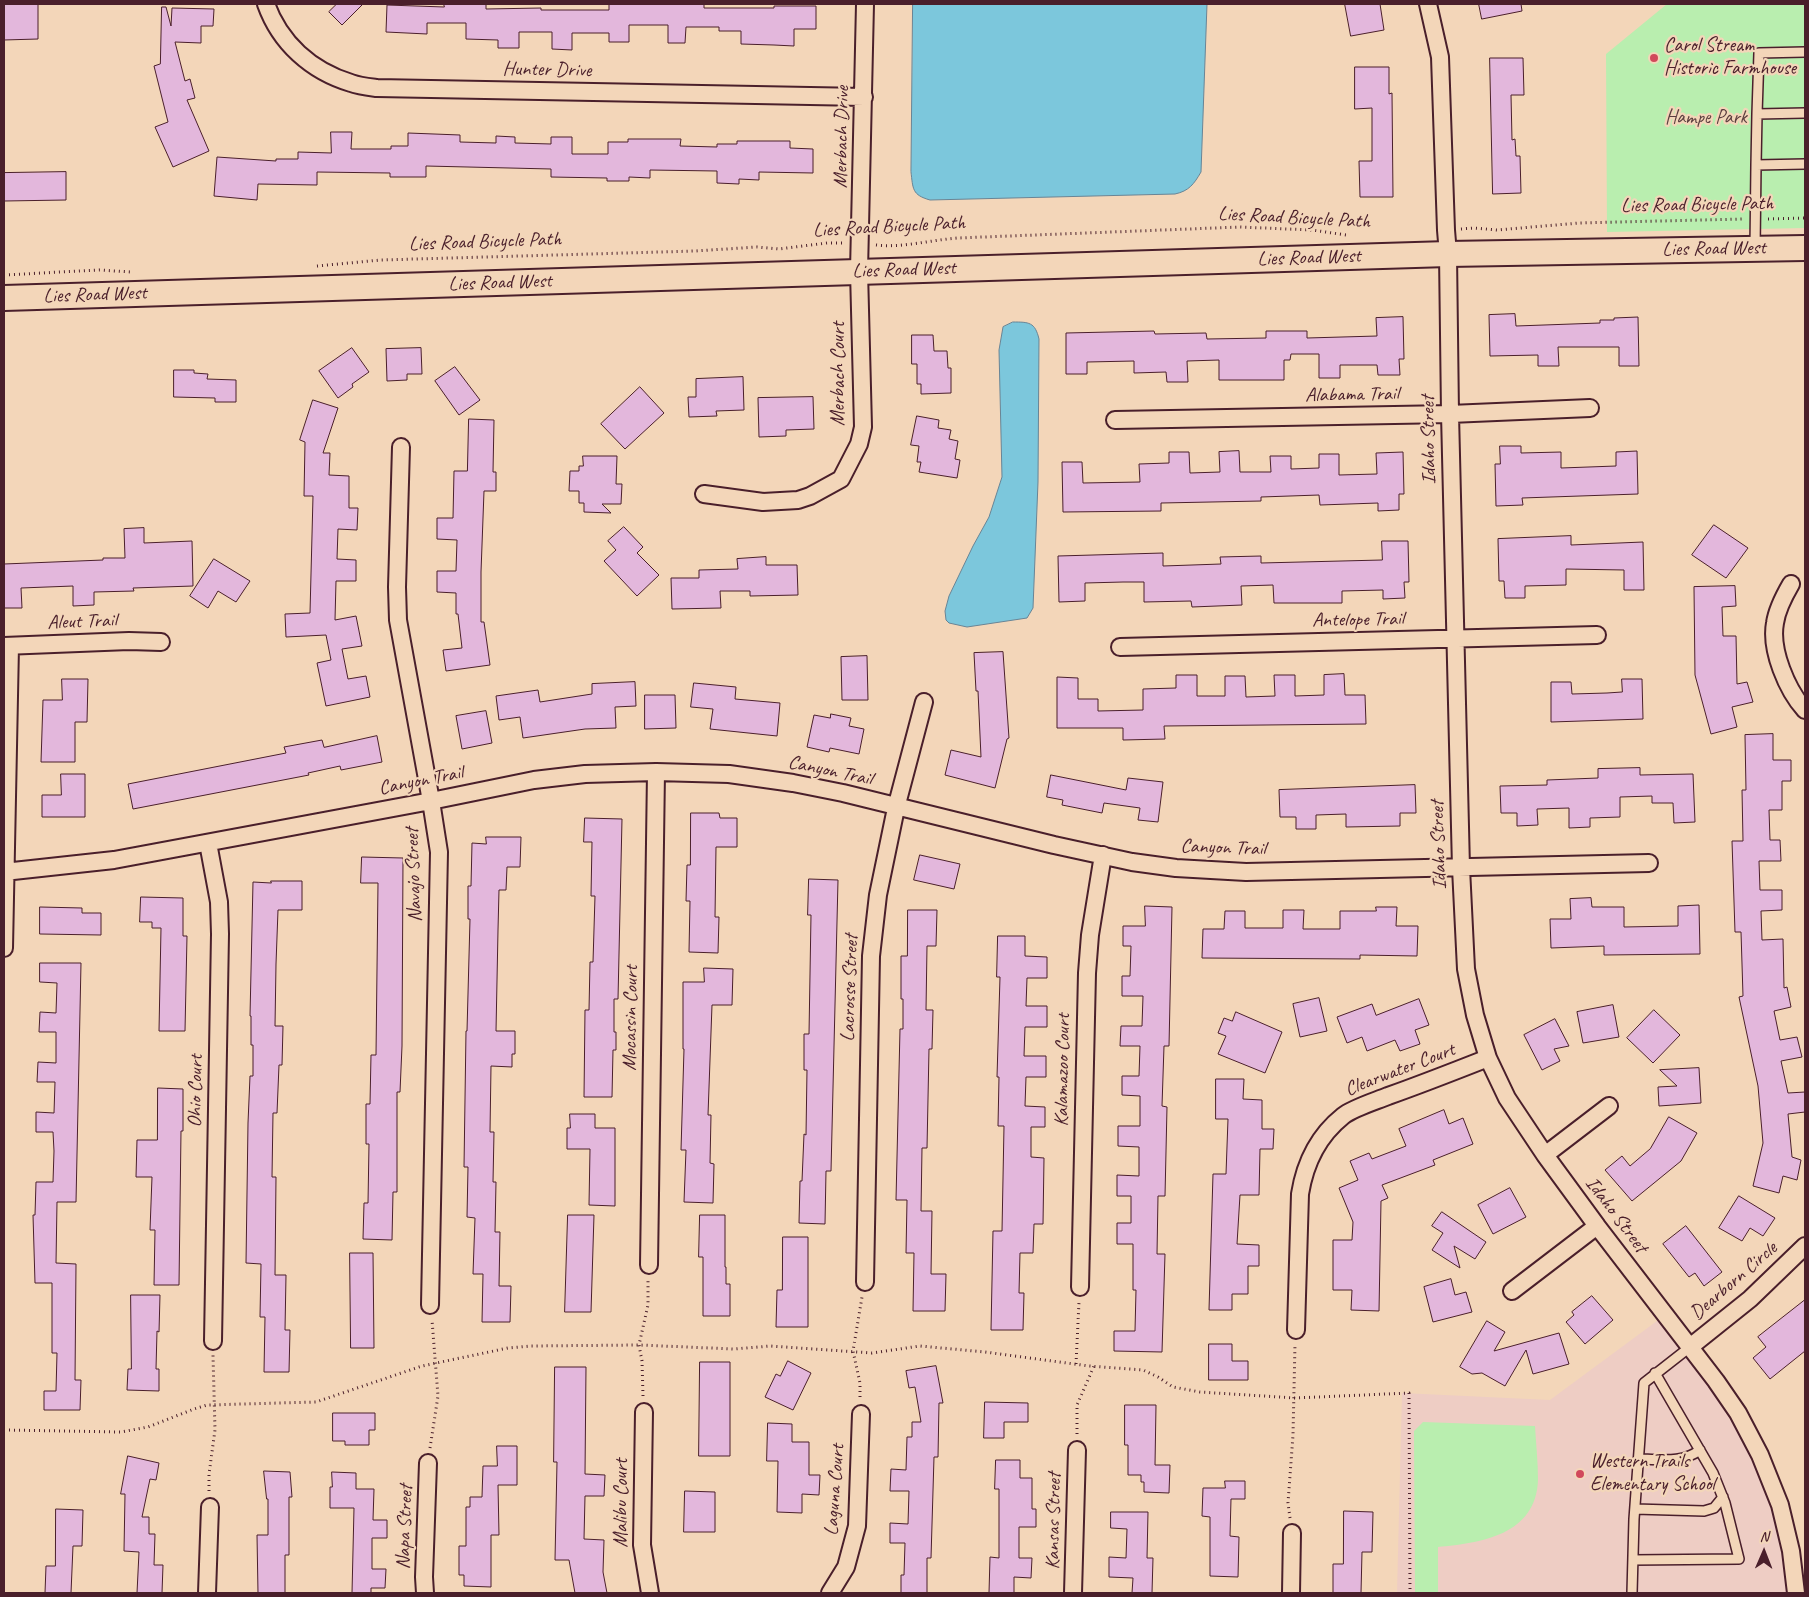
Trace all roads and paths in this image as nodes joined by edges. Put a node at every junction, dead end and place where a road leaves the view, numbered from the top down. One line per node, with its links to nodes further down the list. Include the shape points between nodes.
1 (266, 4): 5 (street, Hunter Drive, via 297,54 329,75 352,84 377,88)
2 (865, 4): 5 (street, Merbach Drive)
3 (1428, 4): 12 (street, Idaho Street, via 1440,57)
4 (1805, 52): 7 (lane, via 1759,53)
5 (864, 96): 14 (street, Merbach Drive)
6 (1805, 112): 7 (lane)
7 (1757, 114): 9 (lane)
8 (1805, 164): 9 (lane)
9 (1756, 165): 11 (lane)
10 (1805, 218): 11 (path, Lies Road Bicycle Path)
11 (1756, 219): 12 (path, Lies Road Bicycle Path); 16 (lane)
12 (1446, 230): 17 (street, Idaho Street)
13 (1350, 235): 14 (path, Lies Road Bicycle Path, via 1240,227 935,239 903,246)
14 (861, 243): 18 (path, Lies Road Bicycle Path, via 779,249 757,247 381,260); 19 (street, Merbach Drive)
15 (1805, 248): 16 (street, Lies Road West)
16 (1755, 249): 17 (street, Lies Road West)
17 (1448, 254): 19 (street, Lies Road West); 24 (street, Idaho Street)
18 (314, 266)
19 (859, 271): 22 (street, Lies Road West); 27 (street, Merbach Court, via 863,426 859,444 841,479 798,500 763,502)
20 (134, 272): 21 (path, via 99,270)
21 (4, 275)
22 (4, 298)
23 (1590, 408): 24 (street, Alabama Trail)
24 (1450, 414): 25 (street, Alabama Trail); 30 (street, Idaho Street)
25 (1115, 420)
26 (401, 447): 37 (street, Navajo Street, via 398,620)
27 (704, 494)
28 (1791, 584): 35 (street, via 1774,625 1775,645 1788,684)
29 (1598, 635): 30 (street, Antelope Trail)
30 (1455, 639): 33 (street, Antelope Trail); 42 (street, Idaho Street)
31 (161, 642): 32 (street, Aleut Trail)
32 (7, 646): 43 (street)
33 (1120, 647)
34 (924, 702): 38 (street, Lacrosse Street)
35 (1805, 710)
36 (656, 772): 37 (street, Canyon Trail, via 542,779); 38 (street, Canyon Trail, via 761,778 843,793); 50 (street, Mocassin Court)
37 (431, 801): 39 (street, Canyon Trail); 54 (street, Navajo Street, via 439,852)
38 (896, 808): 40 (street, Canyon Trail); 51 (street, Lacrosse Street, via 878,895 871,956)
39 (208, 843): 43 (street, Canyon Trail, via 114,860); 56 (street, Ohio Court, via 220,934)
40 (1103, 855): 42 (street, Canyon Trail, via 1176,868 1246,872); 52 (street, Kalamazoo Court, via 1087,973)
41 (1649, 863): 42 (street, Canyon Trail)
42 (1461, 868): 45 (street, Idaho Street, via 1466,969)
43 (5, 872): 44 (street)
44 (4, 948)
45 (1488, 1058): 47 (street, Idaho Street, via 1507,1098); 55 (street, Clearwater Court, via 1344,1115 1314,1149 1300,1194)
46 (1609, 1106): 47 (street)
47 (1545, 1155): 48 (street, Idaho Street)
48 (1597, 1226): 53 (street); 58 (street, Idaho Street)
49 (1805, 1246): 58 (street, Dearborn Circle, via 1750,1300)
50 (649, 1265): 57 (path, via 648,1306)
51 (865, 1282): 59 (path)
52 (1080, 1287): 61 (path)
53 (1512, 1291)
54 (430, 1305): 60 (path)
55 (1296, 1330): 64 (path)
56 (213, 1341): 65 (path)
57 (639, 1345): 59 (path, via 734,1349 770,1346); 60 (path, via 508,1348); 66 (path)
58 (1690, 1347): 63 (lane); 86 (street, Idaho Street, via 1738,1414 1760,1454 1780,1505 1791,1551)
59 (853, 1351): 61 (path, via 872,1353 920,1346); 67 (path, via 860,1383)
60 (436, 1364): 65 (path, via 316,1402); 72 (path, via 438,1396)
61 (1076, 1364): 62 (path)
62 (1094, 1366): 64 (path, via 1143,1370 1173,1387 1200,1392); 69 (path, via 1078,1405)
63 (1655, 1373): 70 (lane); 71 (lane, via 1644,1383)
64 (1294, 1398): 76 (path, via 1288,1503); 84 (path, via 1409,1393)
65 (214, 1405): 68 (path, via 194,1409 148,1427 121,1432); 74 (path, via 216,1430 209,1474)
66 (644, 1412): 80 (street, Malibu Court, via 642,1545)
67 (861, 1414): 81 (street, Laguna Court, via 858,1526 846,1567)
68 (4, 1430)
69 (1077, 1450): 82 (street, Kansas Street)
70 (1700, 1450): 71 (lane, via 1683,1459); 73 (lane)
71 (1638, 1459): 75 (lane)
72 (428, 1463): 79 (street, Napa Street)
73 (1723, 1497): 75 (lane, via 1714,1508 1704,1511); 77 (lane, via 1739,1559)
74 (210, 1507): 78 (street)
75 (1635, 1509): 77 (lane)
76 (1292, 1534): 83 (street)
77 (1633, 1560): 85 (lane)
78 (207, 1593)
79 (425, 1593)
80 (650, 1593)
81 (830, 1593)
82 (1073, 1593)
83 (1290, 1593)
84 (1410, 1593)
85 (1632, 1593)
86 (1796, 1593)

